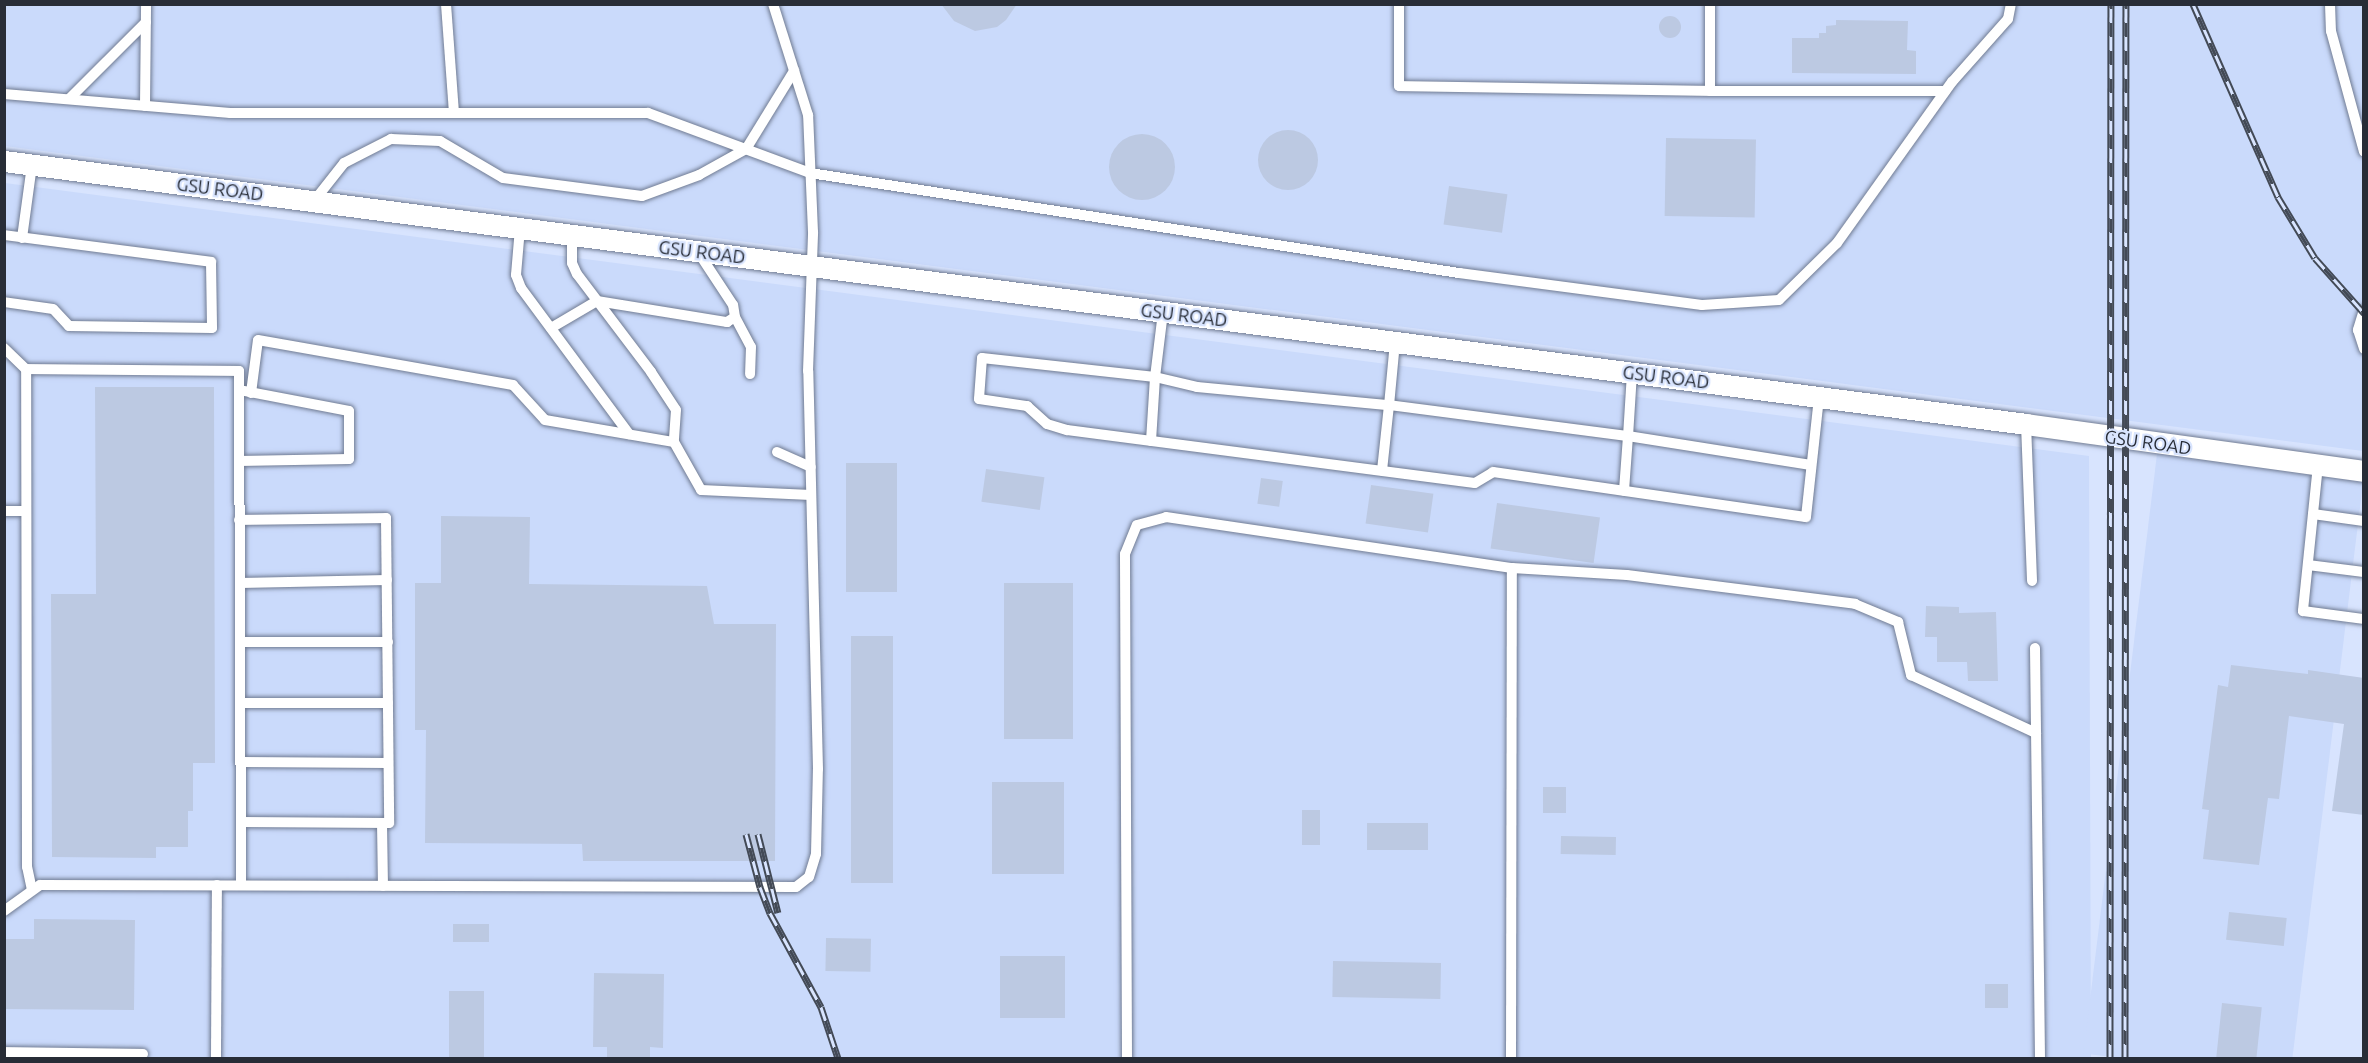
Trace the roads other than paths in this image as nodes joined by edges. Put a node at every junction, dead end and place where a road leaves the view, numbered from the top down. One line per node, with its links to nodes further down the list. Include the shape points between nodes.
1 (146, 4): 8 (lane)
2 (447, 4): 15 (lane)
3 (773, 4): 9 (lane)
4 (1399, 4): 10 (lane, via 1399,86)
5 (1710, 4): 10 (lane)
6 (2011, 4): 11 (lane, via 2008,19)
7 (2330, 4): 17 (lane, via 2331,31)
8 (146, 22): 13 (lane); 14 (lane)
9 (794, 71): 16 (lane); 20 (lane, via 808,115)
10 (1710, 91): 11 (lane)
11 (1945, 91): 20 (lane, via 1837,243 1779,300 1702,305 1458,273)
12 (4, 94): 13 (lane)
13 (69, 99): 14 (lane)
14 (145, 105): 15 (lane, via 230,113)
15 (454, 113): 16 (lane, via 648,113)
16 (746, 149): 20 (lane); 21 (lane, via 699,175 642,196 503,178 440,141 391,139 344,163)
17 (2364, 152)
18 (4, 162): 19 (street, GSU ROAD)
19 (32, 165): 21 (street, GSU ROAD); 25 (lane)
20 (810, 173): 27 (lane)
21 (314, 201): 22 (street, GSU ROAD)
22 (520, 228): 24 (street, GSU ROAD); 33 (lane, via 516,275)
23 (4, 235): 25 (lane)
24 (572, 235): 26 (street, GSU ROAD); 28 (lane, via 572,263)
25 (22, 238): 29 (lane, via 211,262 212,328 69,326 53,309)
26 (697, 251): 27 (street, GSU ROAD); 32 (lane, via 724,289)
27 (812, 266): 31 (street, GSU ROAD); 54 (lane, via 808,372)
28 (597, 301): 32 (lane, via 727,322); 33 (lane); 49 (lane, via 676,410)
29 (4, 302)
30 (2364, 310): 36 (lane, via 2358,330)
31 (1162, 312): 34 (street, GSU ROAD); 40 (lane)
32 (735, 316): 39 (lane, via 751,347)
33 (551, 328): 46 (lane)
34 (1395, 342): 38 (street, GSU ROAD); 44 (lane)
35 (4, 348): 37 (lane)
36 (2364, 349)
37 (26, 369): 41 (lane, via 238,371); 60 (lane)
38 (1632, 373): 43 (street, GSU ROAD); 47 (lane)
39 (750, 374)
40 (1155, 377): 44 (lane, via 1197,387); 48 (lane); 48 (lane, via 982,358 979,399 1028,406 1047,424 1067,430)
41 (238, 390): 42 (lane); 51 (lane)
42 (251, 393): 46 (lane, via 258,340 513,385 545,420); 51 (lane, via 348,411 349,459)
43 (1819, 397): 45 (street, GSU ROAD); 52 (lane)
44 (1389, 405): 47 (lane); 55 (lane)
45 (2026, 424): 53 (street, GSU ROAD); 68 (lane)
46 (629, 434): 49 (lane)
47 (1628, 436): 52 (lane); 57 (lane)
48 (1151, 441): 55 (lane)
49 (674, 442): 58 (lane, via 701,490)
50 (777, 452): 54 (lane)
51 (239, 461): 62 (lane)
52 (1811, 465): 57 (lane, via 1806,517)
53 (2318, 465): 56 (street, GSU ROAD); 61 (lane)
54 (811, 466): 58 (lane)
55 (1382, 471): 57 (lane, via 1475,483 1493,472)
56 (2364, 471)
57 (1624, 491)
58 (812, 495): 83 (lane, via 818,769 816,854 809,878 796,887)
59 (4, 511): 60 (lane)
60 (26, 511): 84 (lane, via 27,867)
61 (2313, 514): 63 (lane); 64 (lane)
62 (239, 519): 67 (lane, via 386,519); 69 (lane)
63 (2364, 521)
64 (2308, 565): 66 (lane); 70 (lane, via 2303,611)
65 (1512, 568): 76 (lane, via 1628,575 1855,604 1898,622 1911,675); 89 (lane, via 1166,517 1137,525 1125,554); 90 (lane)
66 (2364, 572)
67 (387, 580): 69 (lane); 72 (lane)
68 (2032, 580)
69 (240, 583): 71 (lane)
70 (2364, 619)
71 (240, 642): 72 (lane); 74 (lane)
72 (388, 642): 75 (lane)
73 (2035, 648): 76 (lane)
74 (240, 703): 75 (lane); 77 (lane)
75 (388, 703): 78 (lane)
76 (2036, 733): 91 (lane)
77 (241, 762): 78 (lane); 79 (lane)
78 (388, 763): 80 (lane, via 389,823)
79 (241, 822): 80 (lane); 82 (lane)
80 (382, 823): 83 (lane)
81 (217, 885): 82 (lane); 84 (lane, via 40,885); 88 (lane)
82 (241, 885): 83 (lane)
83 (383, 886)
84 (32, 890): 85 (lane)
85 (4, 911)
86 (4, 1052): 87 (lane)
87 (143, 1054)
88 (216, 1059)
89 (1127, 1059)
90 (1511, 1059)
91 (2040, 1059)

